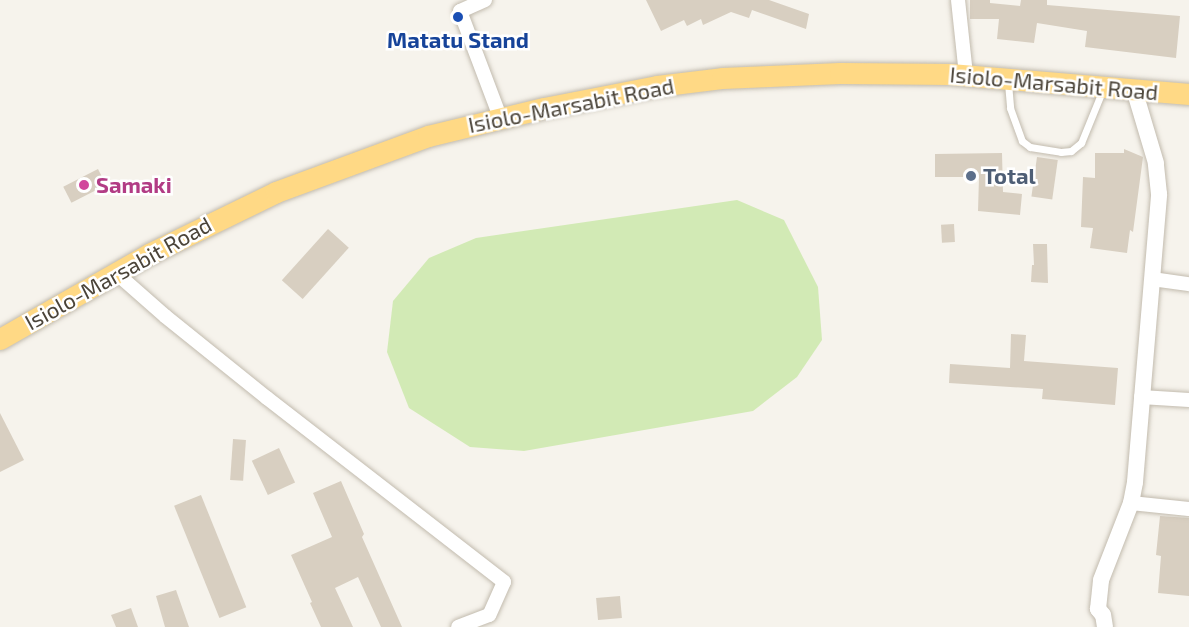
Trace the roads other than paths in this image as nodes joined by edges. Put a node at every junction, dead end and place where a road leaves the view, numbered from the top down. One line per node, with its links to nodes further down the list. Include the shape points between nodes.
1 (485, 0): 8 (street, via 460,11)
2 (958, 0): 3 (street)
3 (966, 75): 4 (highway, Isiolo-Marsabit Road); 8 (highway, Isiolo-Marsabit Road, via 840,73 722,78 646,88)
4 (1008, 77): 5 (highway, Isiolo-Marsabit Road); 5 (lane, via 1008,98 1022,141 1030,147 1061,152 1071,151 1081,143)
5 (1104, 86): 6 (highway, Isiolo-Marsabit Road)
6 (1134, 89): 7 (highway, Isiolo-Marsabit Road); 10 (street, via 1159,183)
7 (1189, 94)
8 (500, 117): 9 (highway, Isiolo-Marsabit Road, via 384,151 276,192)
9 (115, 272): 12 (highway, Isiolo-Marsabit Road); 17 (street, via 276,405 504,582 489,615)
10 (1152, 279): 11 (street); 13 (street)
11 (1189, 284)
12 (0, 339)
13 (1141, 398): 14 (street); 15 (street)
14 (1189, 400)
15 (1131, 503): 16 (street); 18 (street, via 1101,580 1098,609)
16 (1189, 508)
17 (458, 627)
18 (1105, 627)

